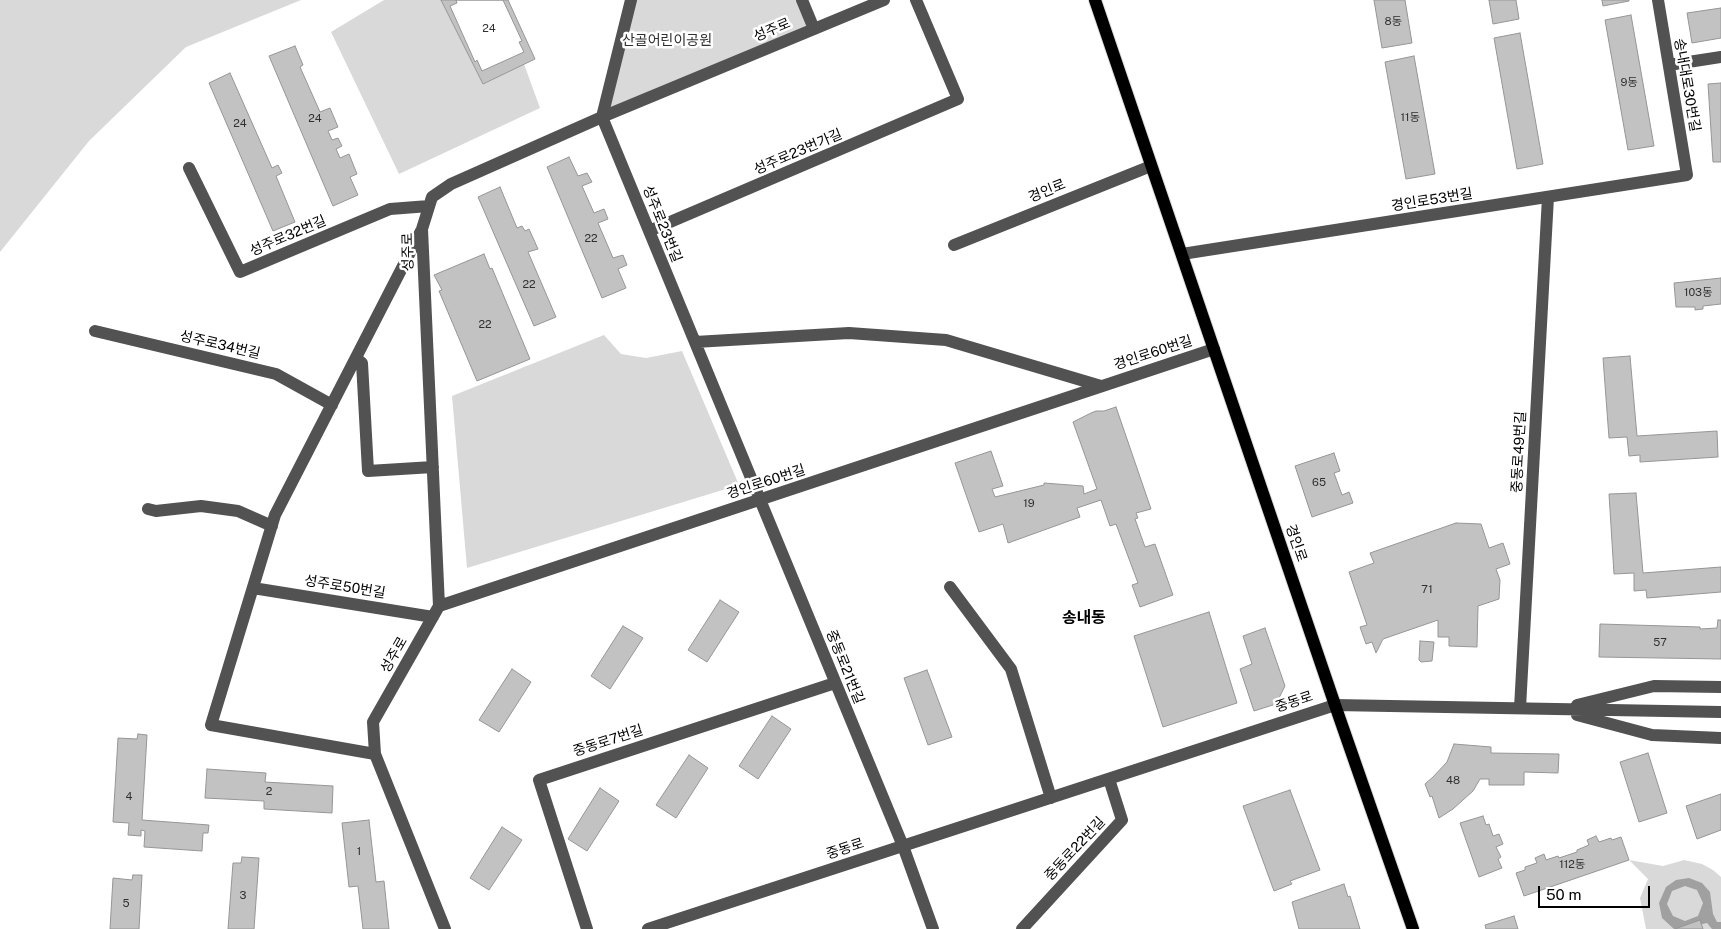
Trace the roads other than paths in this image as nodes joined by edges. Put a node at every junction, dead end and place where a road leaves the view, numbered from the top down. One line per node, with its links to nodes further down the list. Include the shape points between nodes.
1 (631, 0): 10 (street)
2 (802, 0): 7 (street)
3 (884, 0): 7 (street, 성주로)
4 (916, 0): 17 (street, 성주로23번가길, via 958,100)
5 (1095, 0): 11 (main road, 경인로)
6 (1658, 0): 9 (street, 송내대로30번길)
7 (814, 29): 10 (street, 성주로)
8 (1721, 57): 9 (street)
9 (1668, 65): 13 (street, 송내대로30번길)
10 (602, 117): 15 (street, 성주로, via 451,184 432,197); 17 (street, 성주로23번길)
11 (1151, 166): 18 (street, 경인로); 19 (main road, 경인로)
12 (190, 168): 15 (street, 성주로32번길, via 240,272 390,209)
13 (1687, 175): 14 (street, 경인로53번길)
14 (1548, 197): 19 (street, 경인로53번길); 36 (street, 중동로49번길)
15 (429, 206): 16 (street, 성주로)
16 (422, 229): 23 (street); 26 (street, 성주로)
17 (649, 231): 21 (street, 성주로23번길)
18 (954, 245)
19 (1182, 254): 22 (main road, 경인로)
20 (95, 331): 25 (street, 성주로34번길, via 276,374)
21 (695, 342): 24 (street, 경인로60번길, via 849,333 946,340); 27 (street, 성주로23번길)
22 (1214, 349): 24 (street, 경인로60번길); 35 (main road, 경인로)
23 (356, 358): 25 (street); 26 (street, via 362,363 368,471)
24 (1101, 386): 27 (street, 경인로60번길)
25 (332, 405): 29 (street)
26 (432, 467): 32 (street, 성주로)
27 (760, 500): 32 (street, 경인로60번길); 33 (street, 중동로21번길)
28 (148, 509): 29 (street, via 220,508 238,511)
29 (272, 526): 31 (street)
30 (950, 587): 42 (street, via 1011,669)
31 (253, 588): 32 (street, 성주로50번길); 40 (street, via 211,725)
32 (436, 611): 40 (street, 성주로, via 373,722)
33 (835, 683): 43 (street, 중동로21번길); 45 (street, 중동로7번길, via 539,780)
34 (1721, 687): 37 (street, 중동로, via 1654,686)
35 (1335, 705): 36 (street, 중동로); 41 (street, 중동로); 49 (main road, 경인로)
36 (1520, 708): 37 (street, 중동로)
37 (1558, 709): 38 (street, 중동로); 39 (street, 중동로, via 1652,735)
38 (1721, 712)
39 (1721, 738)
40 (374, 754): 44 (street, 성주로)
41 (1109, 780): 42 (street, 중동로); 48 (street, 중동로22번길, via 1122,820)
42 (1051, 798): 43 (street, 중동로)
43 (903, 846): 46 (street, 중동로); 47 (street)
44 (445, 929)
45 (587, 929)
46 (648, 929)
47 (933, 929)
48 (1022, 929)
49 (1413, 929)

